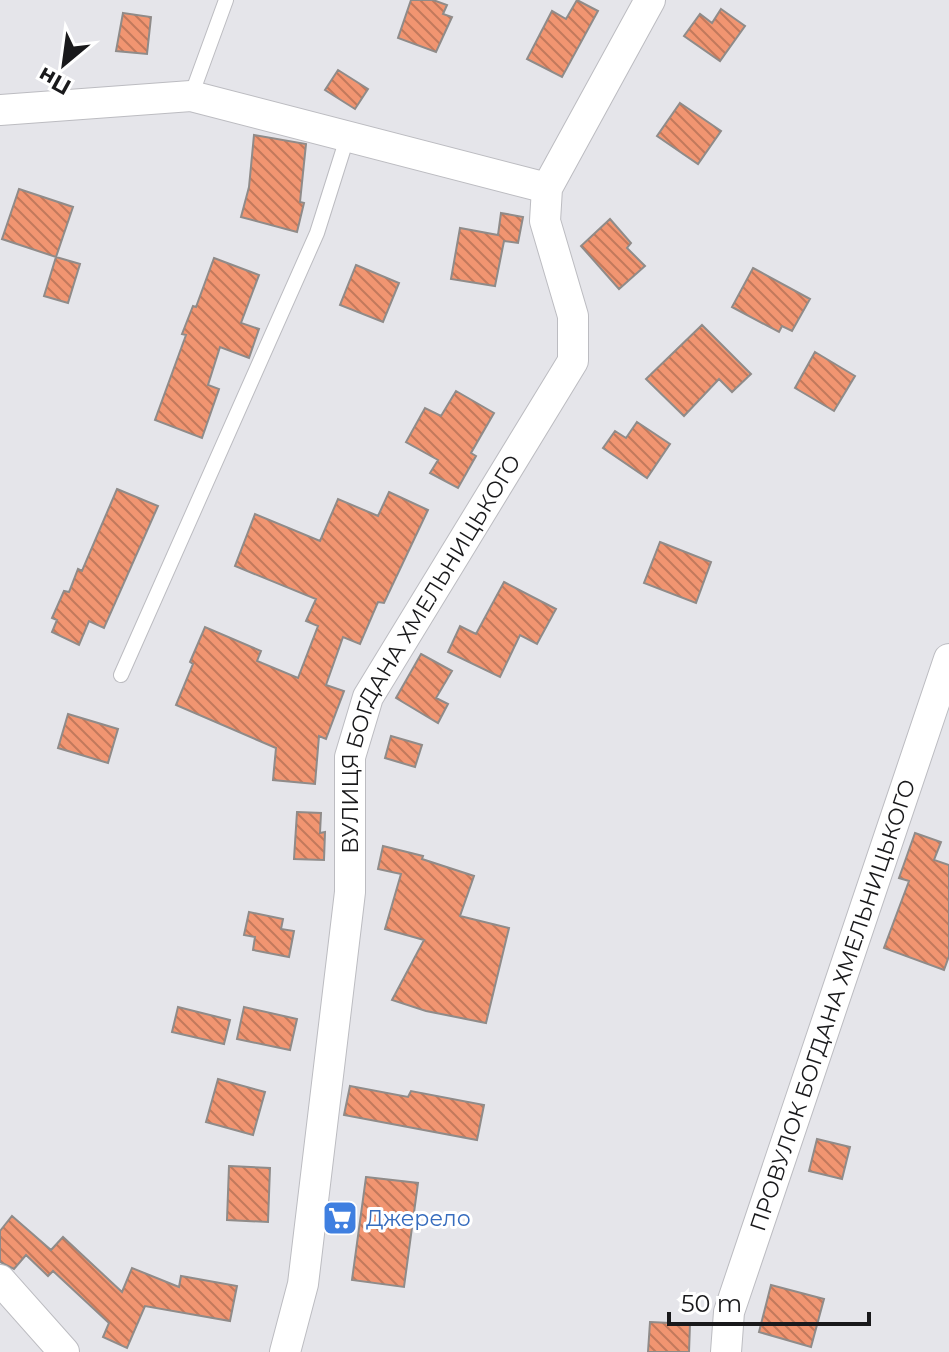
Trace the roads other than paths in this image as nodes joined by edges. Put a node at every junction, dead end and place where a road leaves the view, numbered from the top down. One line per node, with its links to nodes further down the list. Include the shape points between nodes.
1 (226, 0): 3 (lane)
2 (650, 0): 6 (street, ВУЛИЦЯ БОГДАНА ХМЕЛЬНИЦЬКОГО)
3 (191, 96): 4 (street); 5 (street)
4 (0, 110)
5 (347, 138): 6 (street); 8 (lane, via 317,233)
6 (547, 188): 11 (street, ВУЛИЦЯ БОГДАНА ХМЕЛЬНИЦЬКОГО, via 545,221 573,316 573,361 368,697 350,757 350,892 303,1284)
7 (949, 659): 12 (street, ПРОВУЛОК БОГДАНА ХМЕЛЬНИЦЬКОГО, via 729,1312)
8 (121, 675)
9 (0, 1280): 10 (street)
10 (64, 1352)
11 (285, 1352)
12 (726, 1352)

